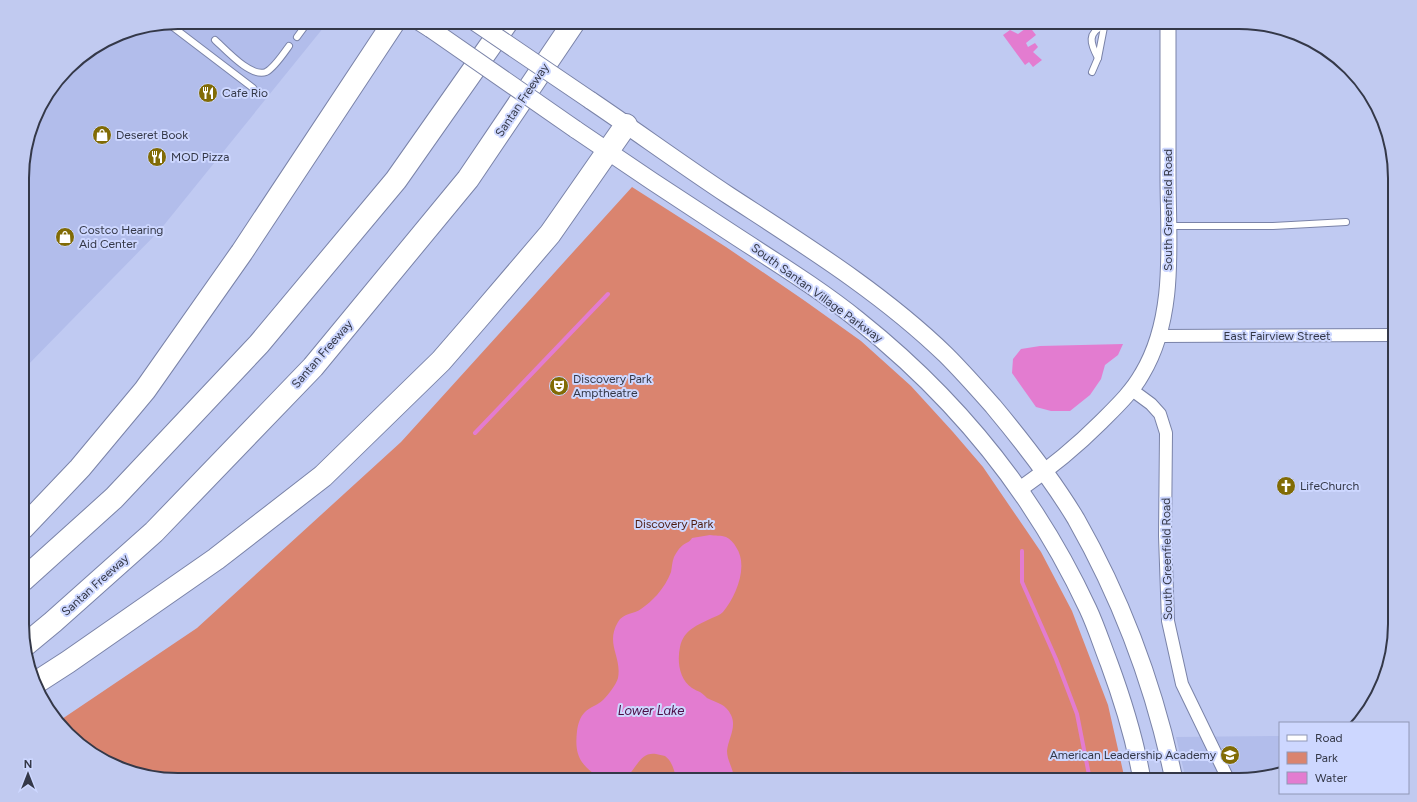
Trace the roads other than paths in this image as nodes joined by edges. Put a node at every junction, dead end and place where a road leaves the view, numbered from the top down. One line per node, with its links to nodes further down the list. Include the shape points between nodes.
1 (175, 29): 16 (lane)
2 (303, 29): 11 (lane)
3 (389, 29): 26 (highway, via 242,252 145,390 80,468)
4 (429, 29): 18 (main road, South Santan Village Parkway, bridge)
5 (485, 29): 17 (main road, bridge)
6 (502, 29): 27 (highway, via 396,180 259,344 114,498)
7 (569, 29): 28 (highway, Santan Freeway, via 468,180 313,367 154,532)
8 (1096, 29): 14 (lane, via 1092,46)
9 (1104, 29): 14 (lane)
10 (1168, 29): 20 (street, South Greenfield Road)
11 (297, 37)
12 (215, 40): 13 (lane, via 246,67 260,73 271,69)
13 (289, 46)
14 (1098, 58): 15 (lane)
15 (1092, 72)
16 (252, 88)
17 (626, 125): 18 (highway); 24 (main road, via 828,260 896,312 945,354 977,388)
18 (608, 151): 25 (main road, South Santan Village Parkway, via 781,265 856,318 910,364 945,399); 29 (highway, via 550,234 441,361 323,476 216,559)
19 (1346, 222): 20 (lane, via 1273,226)
20 (1168, 226): 22 (street, South Greenfield Road, via 1167,291)
21 (1388, 335): 22 (street, East Fairview Street)
22 (1159, 336): 23 (street, South Greenfield Road)
23 (1132, 390): 24 (street, South Greenfield Road, via 1093,430); 32 (street, South Greenfield Road, via 1160,414 1166,433 1165,536 1168,620 1182,684)
24 (1045, 472): 25 (street, South Greenfield Road); 31 (main road, via 1075,518 1126,622 1157,710)
25 (1020, 489): 30 (main road, South Santan Village Parkway, via 1050,538 1088,610 1121,697)
26 (29, 522)
27 (29, 575)
28 (30, 641)
29 (40, 680)
30 (1141, 773)
31 (1172, 773)
32 (1225, 773)

